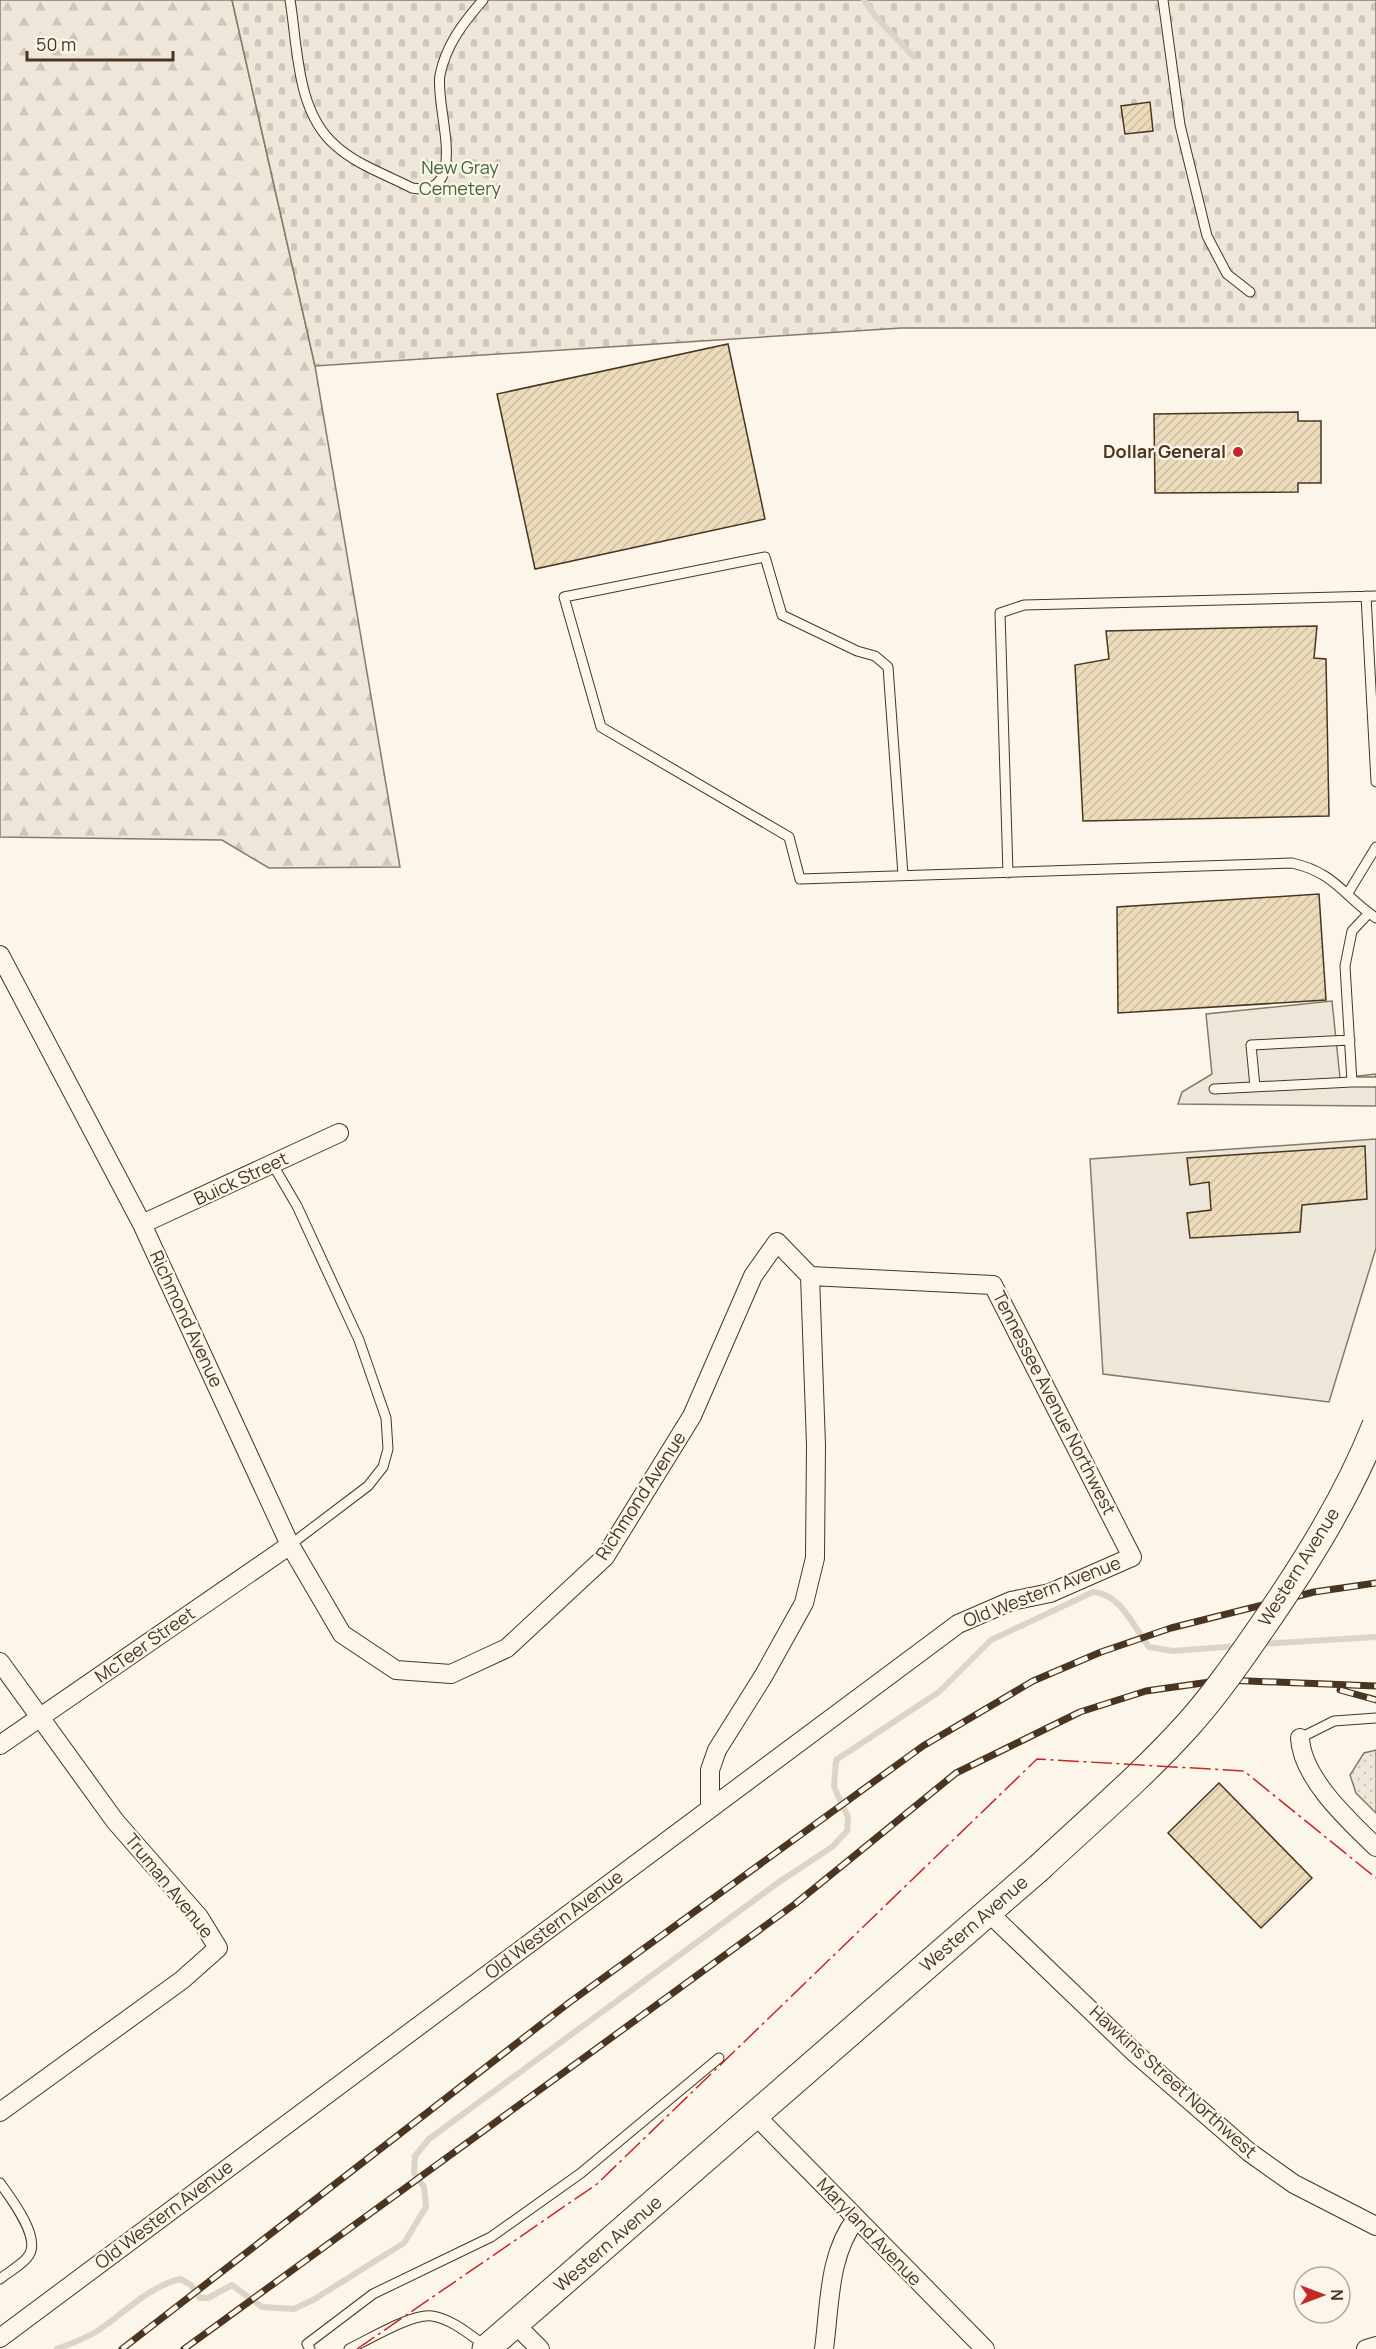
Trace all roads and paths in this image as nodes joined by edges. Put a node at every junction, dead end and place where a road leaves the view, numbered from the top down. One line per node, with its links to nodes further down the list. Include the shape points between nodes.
1 (290, 0): 2 (lane, via 304,91 320,130 354,159 422,190 438,183 447,163 439,99 444,59 449,45)
2 (483, 0)
3 (1163, 0): 4 (lane, via 1180,125 1207,236 1227,274)
4 (1250, 292)
5 (1371, 596): 6 (lane); 8 (lane, via 1024,605 1000,613)
6 (1376, 782)
7 (1376, 847): 10 (lane)
8 (1008, 873): 9 (lane); 10 (lane, via 1292,863 1332,879)
9 (903, 874): 9 (lane, via 800,879 789,837 601,727 564,597 765,557 782,615 875,656 888,667)
10 (1348, 893): 11 (lane)
11 (1372, 916): 13 (lane, via 1352,931 1345,966)
12 (0, 955): 20 (street, Richmond Avenue)
13 (1350, 1040): 14 (lane); 16 (lane, via 1251,1045)
14 (1352, 1082): 15 (lane); 16 (lane)
15 (1376, 1082)
16 (1255, 1087): 17 (lane)
17 (1214, 1089)
18 (339, 1133): 19 (street, Buick Street)
19 (273, 1165): 20 (street, Buick Street); 23 (lane, via 297,1206 359,1341 386,1418 383,1467 368,1486)
20 (142, 1224): 23 (street, Richmond Avenue)
21 (810, 1276): 23 (street, Richmond Avenue, via 777,1242 753,1276 692,1416 605,1557 507,1648 451,1674 396,1670 342,1634); 24 (street, Tennessee Avenue Northwest, via 993,1285); 30 (street, via 816,1445 815,1558 804,1602 717,1750 710,1770)
22 (1376, 1425): 32 (main road, Western Avenue, bridge, via 1335,1514 1289,1588 1189,1724 1136,1779)
23 (290, 1545): 26 (street, McTeer Street)
24 (1132, 1557): 30 (street, Old Western Avenue, via 1050,1593 1011,1601 958,1624)
25 (0, 1662): 26 (street, Truman Avenue)
26 (40, 1717): 29 (street, McTeer Street); 34 (street, Truman Avenue, via 115,1821 199,1917 218,1948 182,1980)
27 (1376, 1718): 28 (lane, via 1334,1721)
28 (1300, 1738): 31 (street, via 1300,1752 1310,1773)
29 (0, 1745)
30 (711, 1808): 41 (street, Old Western Avenue)
31 (1376, 1847)
32 (989, 1913): 35 (main road, Western Avenue); 38 (street, Hawkins Street Northwest, via 1136,2054 1250,2152 1294,2184)
33 (719, 2058): 44 (lane, via 581,2173 491,2237 373,2294 307,2344)
34 (0, 2112)
35 (755, 2115): 37 (street, Maryland Avenue); 40 (main road, Western Avenue)
36 (0, 2183): 39 (lane, via 15,2204 32,2246 29,2255)
37 (856, 2219): 47 (street, via 845,2234 836,2261); 48 (street, Maryland Avenue)
38 (1376, 2226)
39 (0, 2279)
40 (515, 2324): 43 (main road, Western Avenue); 46 (street)
41 (0, 2337)
42 (1376, 2346): 49 (street)
43 (487, 2348): 45 (lane, via 454,2324 431,2316 410,2320)
44 (310, 2349)
45 (349, 2349)
46 (540, 2349)
47 (824, 2349)
48 (984, 2349)
49 (1366, 2349)

